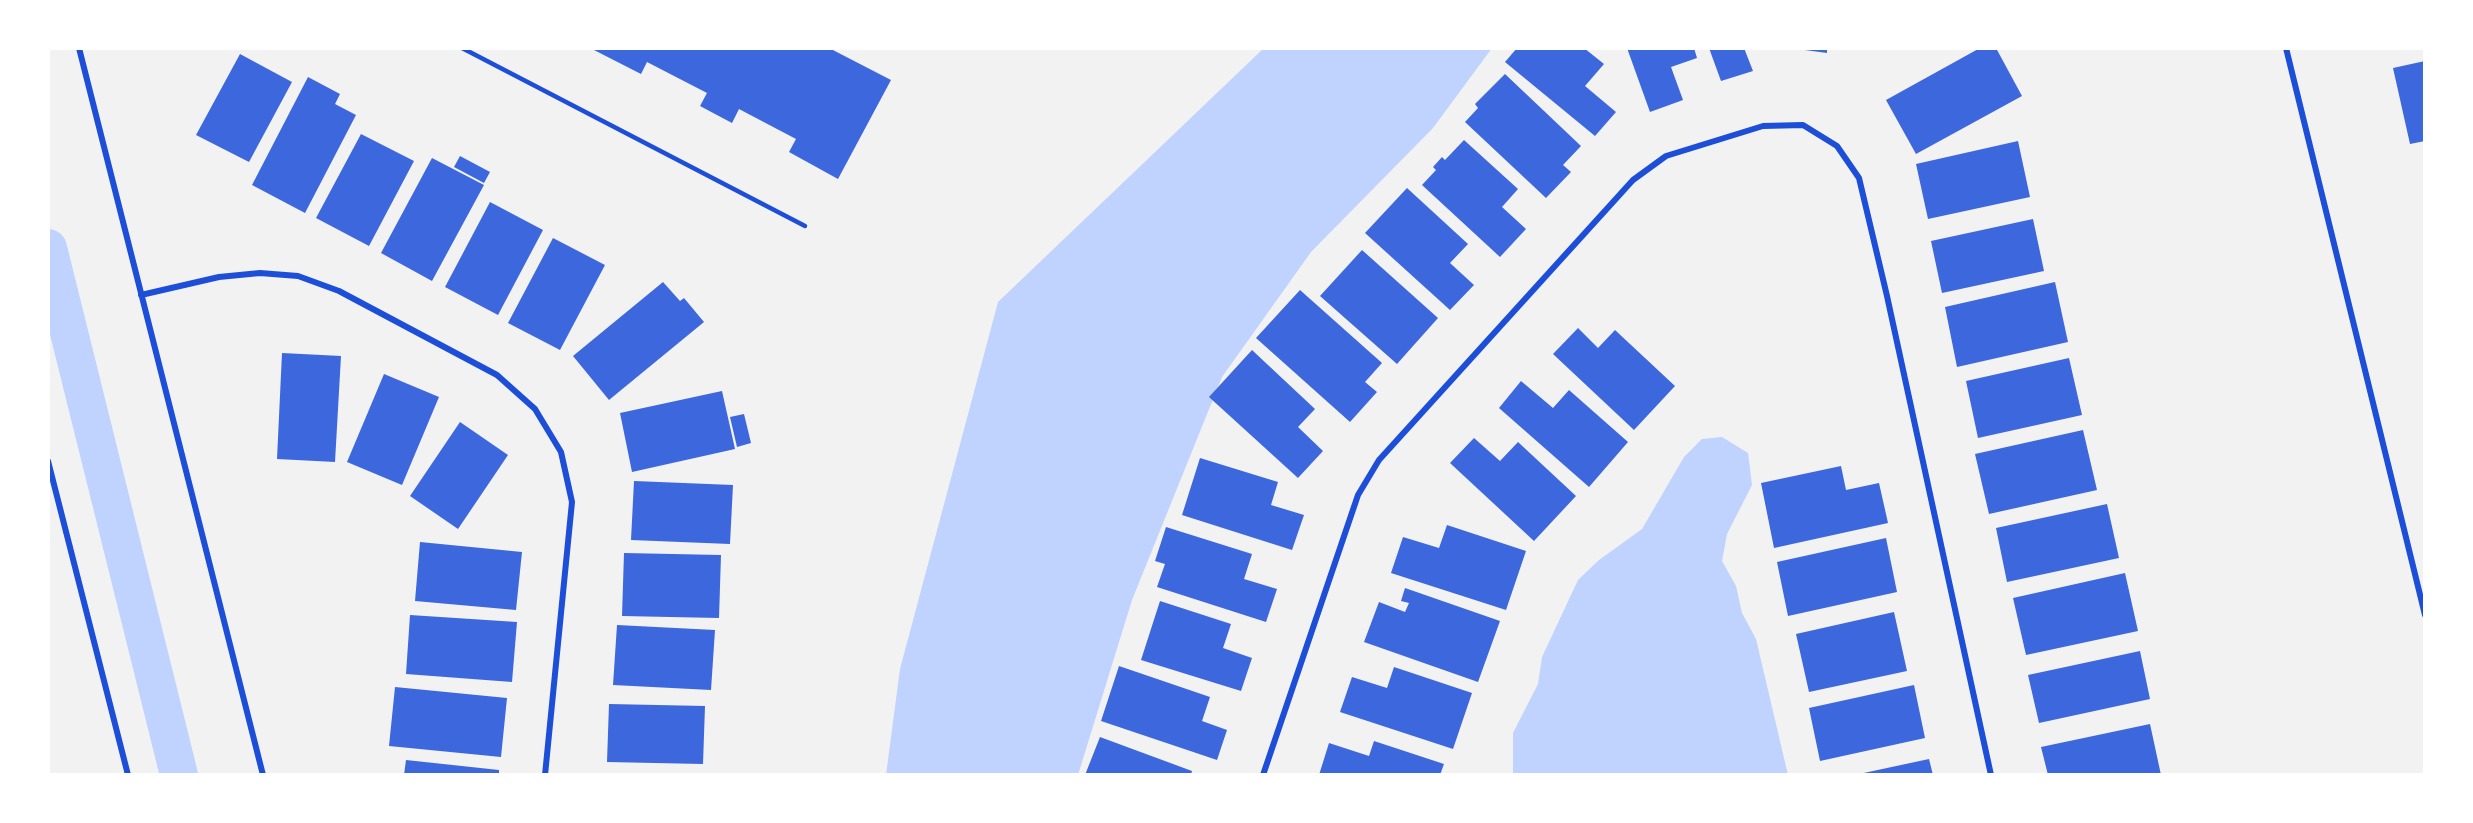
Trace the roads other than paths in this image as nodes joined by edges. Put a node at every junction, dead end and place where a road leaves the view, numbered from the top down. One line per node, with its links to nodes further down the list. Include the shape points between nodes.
1 (79, 48): 5 (street)
2 (462, 48): 4 (lane)
3 (2286, 48): 7 (street)
4 (805, 226)
5 (141, 295): 9 (street); 10 (street, via 219,277 260,273 298,276 339,291 497,375 535,409 561,452 572,502)
6 (48, 461): 8 (street)
7 (2425, 615)
8 (128, 775)
9 (263, 775)
10 (544, 775)
11 (1263, 775): 12 (street, via 1358,495 1379,460 1633,180 1666,156 1763,126 1803,125 1837,146 1859,178)
12 (1991, 775)

